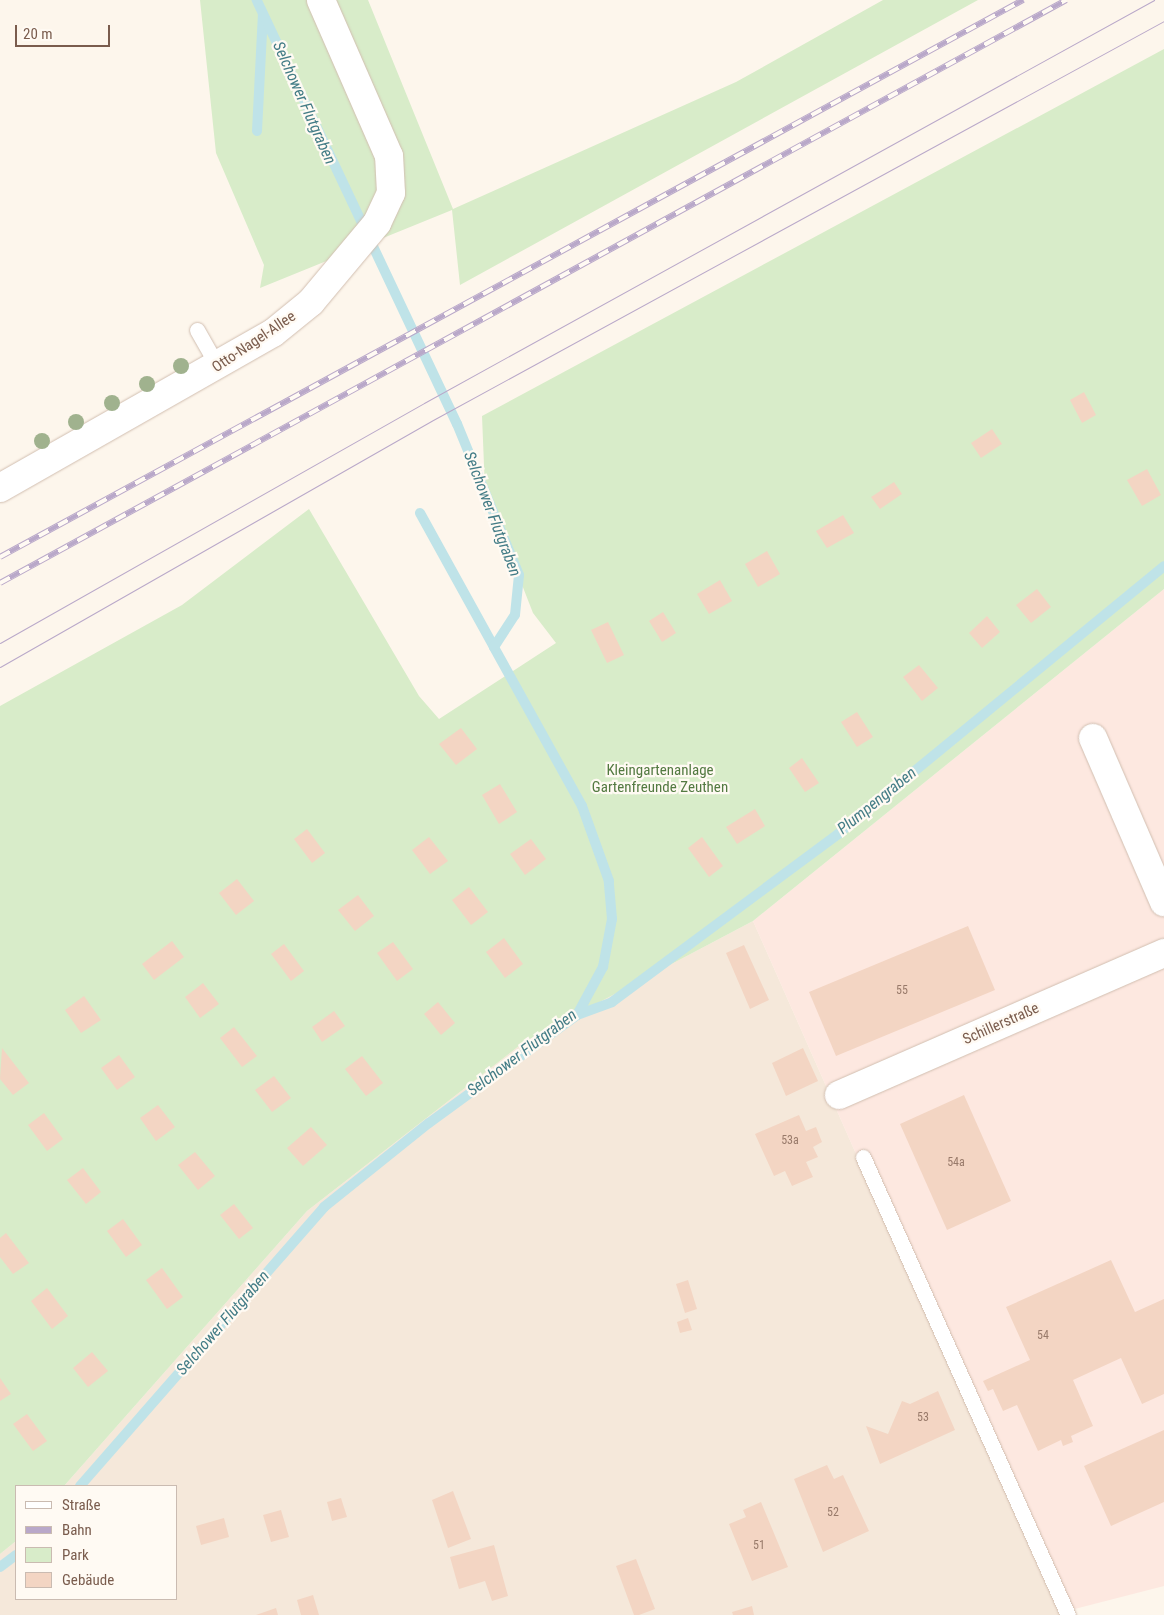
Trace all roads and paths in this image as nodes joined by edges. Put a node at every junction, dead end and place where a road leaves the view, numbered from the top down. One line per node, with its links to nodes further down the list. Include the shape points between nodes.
1 (321, 0): 3 (street, Otto-Nagel-Allee, via 389,156 391,194 377,223 312,302)
2 (196, 330): 3 (lane)
3 (218, 367): 4 (street, Otto-Nagel-Allee)
4 (0, 488)
5 (1094, 738): 6 (street)
6 (1164, 902)
7 (1164, 953): 8 (street, Schillerstraße)
8 (839, 1095)
9 (863, 1157): 10 (lane)
10 (1068, 1615)

